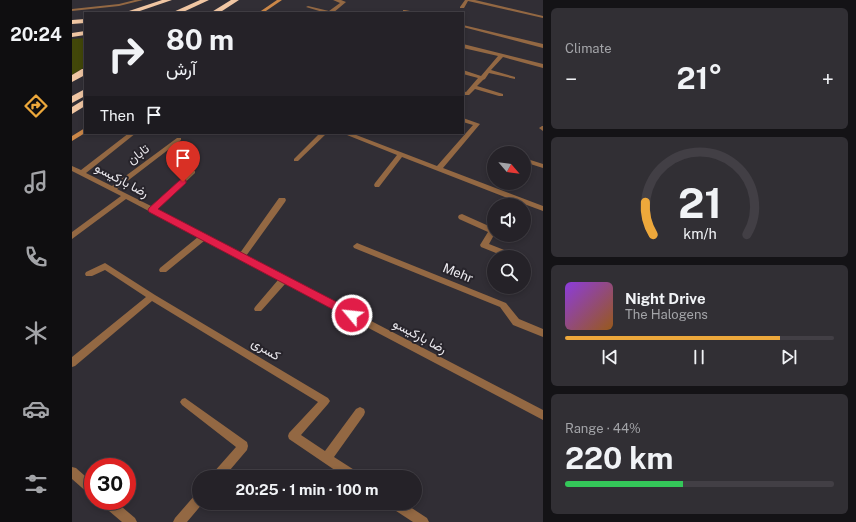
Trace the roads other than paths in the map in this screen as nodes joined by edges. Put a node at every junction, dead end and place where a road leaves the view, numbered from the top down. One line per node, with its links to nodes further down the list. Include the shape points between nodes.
1 (141, 0): 10 (street)
2 (169, 0): 13 (highway)
3 (207, 0): 14 (highway); 15 (highway)
4 (236, 0): 16 (highway)
5 (280, 0): 17 (street)
6 (335, 0): 18 (street, via 344,2)
7 (468, 0): 9 (street); 20 (street)
8 (308, 7): 11 (street)
9 (462, 7)
10 (72, 10)
11 (316, 11)
12 (405, 11): 19 (street)
13 (130, 12)
14 (177, 12)
15 (188, 12)
16 (216, 12)
17 (262, 12)
18 (331, 12)
19 (409, 12)
20 (543, 17)
21 (84, 21): 22 (highway)
22 (72, 22)
23 (464, 26): 27 (street)
24 (84, 34): 25 (highway)
25 (72, 35)
26 (464, 46): 28 (street)
27 (543, 46)
28 (501, 56): 29 (street); 30 (street)
29 (543, 66)
30 (489, 71): 33 (street); 34 (street)
31 (464, 72): 33 (street)
32 (84, 73): 35 (highway)
33 (483, 78): 36 (street)
34 (513, 78)
35 (72, 79)
36 (474, 87): 38 (street, via 467,94); 39 (street)
37 (84, 93): 40 (highway)
38 (464, 93)
39 (501, 96)
40 (72, 100)
41 (84, 103): 42 (highway)
42 (72, 111)
43 (464, 120): 55 (street, via 477,124)
44 (84, 131): 48 (street)
45 (132, 134): 57 (street)
46 (323, 134): 51 (street)
47 (348, 134): 50 (street)
48 (72, 139)
49 (179, 139): 59 (street, تابان)
50 (401, 154): 55 (street); 58 (street)
51 (296, 160)
52 (531, 162): 53 (street)
53 (543, 166)
54 (72, 168): 57 (street, رضا بارکیسو)
55 (438, 169): 61 (street)
56 (193, 172): 65 (street)
57 (81, 173): 59 (street, رضا بارکیسو)
58 (377, 185)
59 (112, 189): 60 (street, رضا بارکیسو)
60 (126, 196): 65 (street, رضا بارکیسو); 68 (street)
61 (514, 198)
62 (282, 200): 73 (street)
63 (531, 204): 64 (street)
64 (543, 209)
65 (152, 210): 69 (street, رضا بارکیسو)
66 (462, 217): 67 (street)
67 (487, 227)
68 (73, 234)
69 (203, 237): 73 (street, رضا بارکیسو); 74 (street)
70 (487, 240): 72 (street, via 484,245)
71 (357, 246): 79 (street, Mehr, via 503,305 516,322)
72 (496, 250)
73 (241, 257): 76 (street, رضا بارکیسو)
74 (163, 270)
75 (89, 274): 77 (street, کسری, via 105,266)
76 (284, 280): 78 (street); 83 (street, رضا بارکیسو)
77 (152, 297): 80 (street); 84 (street, کسری, via 325,401 293,436)
78 (258, 309)
79 (543, 333)
80 (72, 364)
81 (185, 402): 85 (street, via 243,446)
82 (360, 412): 84 (street)
83 (543, 415)
84 (327, 458): 86 (street, کسری)
85 (223, 470)
86 (345, 470)
87 (72, 472): 88 (street)
88 (84, 482)
89 (192, 507): 93 (street)
90 (117, 510): 92 (street)
91 (405, 510): 94 (street)
92 (131, 522)
93 (179, 522)
94 (423, 522)

